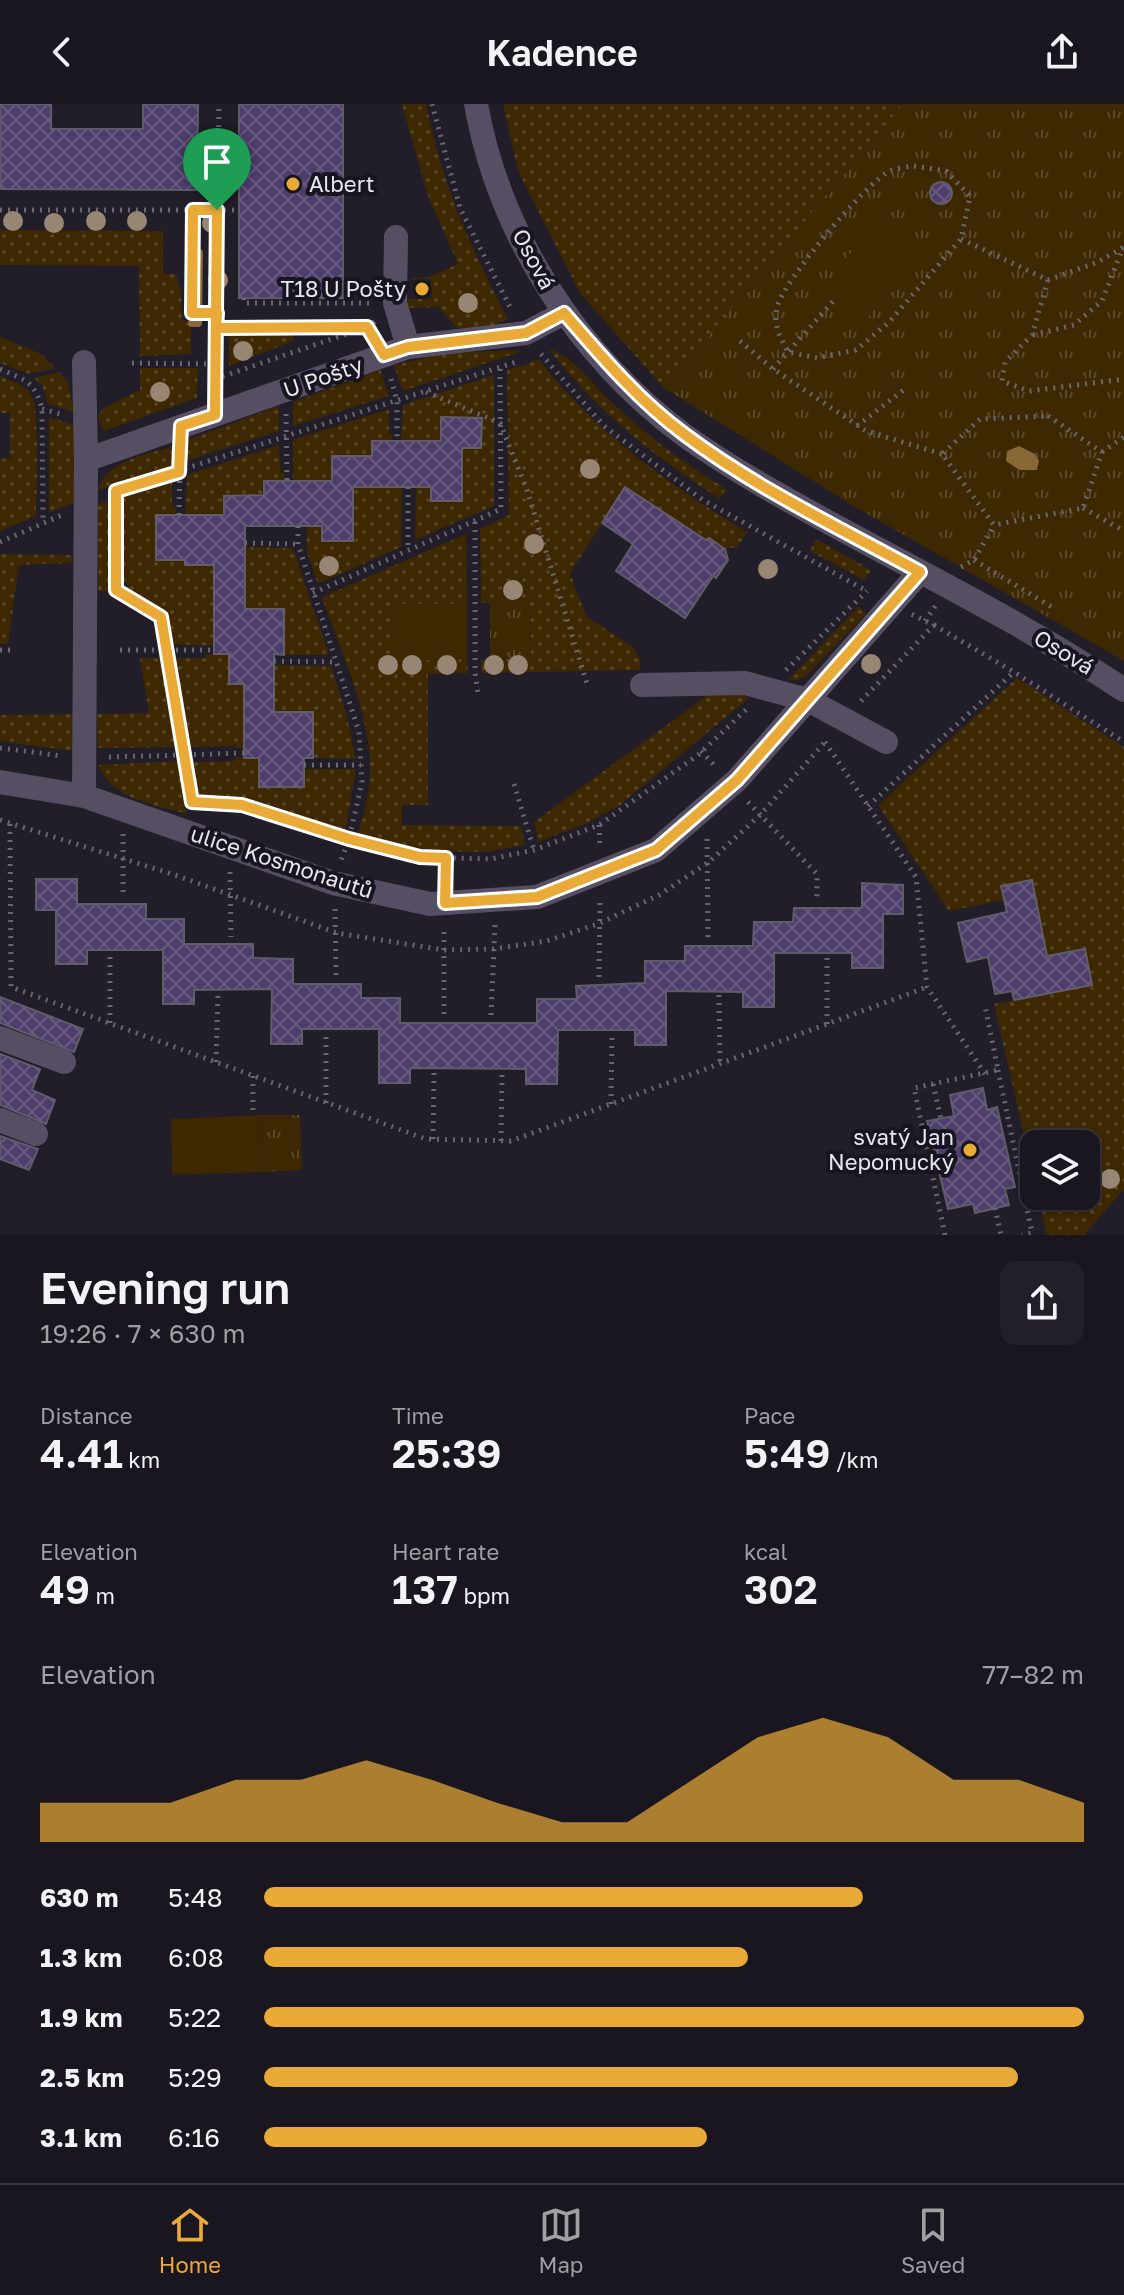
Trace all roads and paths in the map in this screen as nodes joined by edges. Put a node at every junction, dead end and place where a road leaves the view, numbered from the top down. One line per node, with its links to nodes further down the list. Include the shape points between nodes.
1 (219, 104): 6 (path)
2 (432, 104): 17 (path, via 460,208)
3 (476, 104): 16 (street, Osová, via 504,197 532,263)
4 (0, 210): 5 (path)
5 (193, 210): 6 (path); 15 (path, via 192,313)
6 (217, 210): 7 (path); 15 (path)
7 (239, 210)
8 (396, 237): 14 (street)
9 (961, 239): 11 (path); 23 (path, via 889,322 856,350 817,358); 23 (path, via 970,196 946,171 914,166 889,171 859,197 803,263 778,304 776,330)
10 (1123, 247): 11 (path); 20 (path, via 1102,301 1074,325)
11 (1048, 280): 20 (path)
12 (244, 298): 14 (path, via 244,303)
13 (835, 299): 23 (path)
14 (388, 303): 18 (path); 22 (street)
15 (217, 313): 19 (path)
16 (564, 313): 22 (street, U Pošty, via 526,333); 62 (street, Osová, via 622,379 682,433 753,482)
17 (517, 319)
18 (367, 327): 19 (path); 24 (path); 31 (path)
19 (216, 328): 27 (path)
20 (1032, 335): 32 (path, via 1005,362 1002,381 1029,391)
21 (740, 341): 30 (path)
22 (408, 347): 24 (street, U Pošty)
23 (788, 352): 30 (path)
24 (384, 355): 34 (street, U Pošty); 36 (path)
25 (84, 362): 46 (street)
26 (132, 363): 27 (path)
27 (216, 364): 31 (path)
28 (500, 367): 35 (path); 38 (path); 63 (path, via 541,353 604,426 703,500)
29 (0, 369): 54 (path, via 26,380 38,394)
30 (773, 369): 40 (path)
31 (215, 379): 37 (path)
32 (1124, 379)
33 (906, 388): 40 (path)
34 (286, 390): 37 (street, U Pošty); 41 (path)
35 (426, 392): 36 (path); 38 (path)
36 (397, 401): 41 (path); 43 (path)
37 (215, 415): 39 (street, U Pošty)
38 (500, 423): 53 (path, via 501,509); 80 (path, via 527,490)
39 (181, 426): 46 (street, U Pošty); 47 (path)
40 (857, 426): 45 (path)
41 (287, 437): 47 (path); 48 (path)
42 (1124, 437): 44 (path)
43 (397, 441)
44 (1102, 452): 45 (path, via 1048,416 980,419); 50 (path)
45 (942, 454): 55 (path)
46 (86, 460): 99 (street)
47 (179, 472): 52 (path); 74 (path, via 116,491 116,590 161,617)
48 (287, 481)
49 (408, 487): 61 (path)
50 (1083, 508): 55 (path); 57 (path)
51 (73, 510): 54 (path)
52 (179, 515)
53 (475, 522): 61 (path); 83 (path)
54 (43, 523): 58 (path)
55 (994, 525): 67 (path, via 974,560)
56 (298, 526): 60 (path)
57 (1124, 531)
58 (0, 542)
59 (245, 543): 60 (path)
60 (298, 544): 64 (path)
61 (408, 551): 64 (path)
62 (920, 572): 82 (street, Osová, via 1065,651); 84 (street, ulice Kosmonautů)
63 (865, 590): 65 (path); 81 (path)
64 (313, 593): 77 (path)
65 (878, 597)
66 (938, 602): 69 (path)
67 (1055, 609)
68 (907, 613): 69 (path)
69 (925, 621): 70 (path)
70 (934, 625): 78 (path); 85 (path)
71 (0, 650): 72 (path)
72 (12, 650)
73 (120, 650): 74 (path)
74 (167, 650): 75 (path); 91 (path)
75 (214, 650)
76 (274, 661): 77 (path)
77 (336, 662): 95 (path, via 359,732)
78 (1014, 672): 87 (path); 101 (path)
79 (642, 685): 81 (street, via 745,683)
80 (588, 687)
81 (767, 689): 84 (street); 89 (path)
82 (1124, 690)
83 (478, 693)
84 (808, 700): 85 (street); 98 (street, ulice Kosmonautů)
85 (843, 720): 86 (street); 101 (path, via 824,743)
86 (886, 742)
87 (1124, 742)
88 (0, 748): 92 (path)
89 (701, 751): 98 (path); 106 (path, via 599,825)
90 (244, 753): 91 (path)
91 (184, 755): 93 (path); 104 (path, via 192,802 242,805)
92 (70, 757)
93 (98, 757)
94 (304, 765): 95 (path)
95 (361, 765): 104 (path)
96 (0, 782): 99 (street, ulice Kosmonautů)
97 (514, 784): 106 (path)
98 (731, 784): 100 (street, ulice Kosmonautů); 109 (path, via 817,874)
99 (84, 796): 102 (street, ulice Kosmonautů)
100 (706, 806): 110 (street, ulice Kosmonautů, via 656,850 537,897); 113 (path)
101 (868, 806): 116 (path, via 916,877)
102 (122, 809): 105 (street, ulice Kosmonautů); 108 (path)
103 (10, 824): 122 (path, via 11,987)
104 (349, 839): 107 (path, via 420,857)
105 (231, 847): 111 (street, ulice Kosmonautů, via 333,883); 112 (path)
106 (534, 850): 107 (path, via 491,859)
107 (446, 858): 111 (path)
108 (123, 897)
109 (817, 899)
110 (497, 900): 111 (street, ulice Kosmonautů); 121 (path)
111 (445, 903): 120 (path)
112 (231, 937)
113 (708, 938)
114 (110, 954): 122 (path)
115 (827, 957): 123 (path)
116 (927, 987): 123 (path); 133 (path)
117 (218, 994): 128 (path)
118 (719, 995): 129 (path)
119 (985, 1006): 130 (path)
120 (444, 1014)
121 (491, 1015)
122 (110, 1023): 128 (path)
123 (827, 1024): 129 (path)
124 (326, 1032): 136 (path)
125 (612, 1034): 137 (path)
126 (0, 1038): 127 (street)
127 (64, 1062)
128 (216, 1062): 134 (path)
129 (720, 1064): 137 (path)
130 (998, 1070): 133 (path); 147 (path, via 1032,1233)
131 (434, 1073): 142 (path)
132 (502, 1073): 143 (path)
133 (985, 1074): 135 (path)
134 (253, 1076): 136 (path); 138 (path)
135 (933, 1084): 139 (path); 145 (path, via 914,1088)
136 (326, 1103): 142 (path)
137 (611, 1104): 143 (path)
138 (253, 1116)
139 (941, 1119)
140 (0, 1120): 141 (street)
141 (36, 1134)
142 (433, 1139): 143 (path)
143 (501, 1141)
144 (995, 1208): 146 (path)
145 (945, 1235)
146 (1001, 1235)
147 (1022, 1235)

